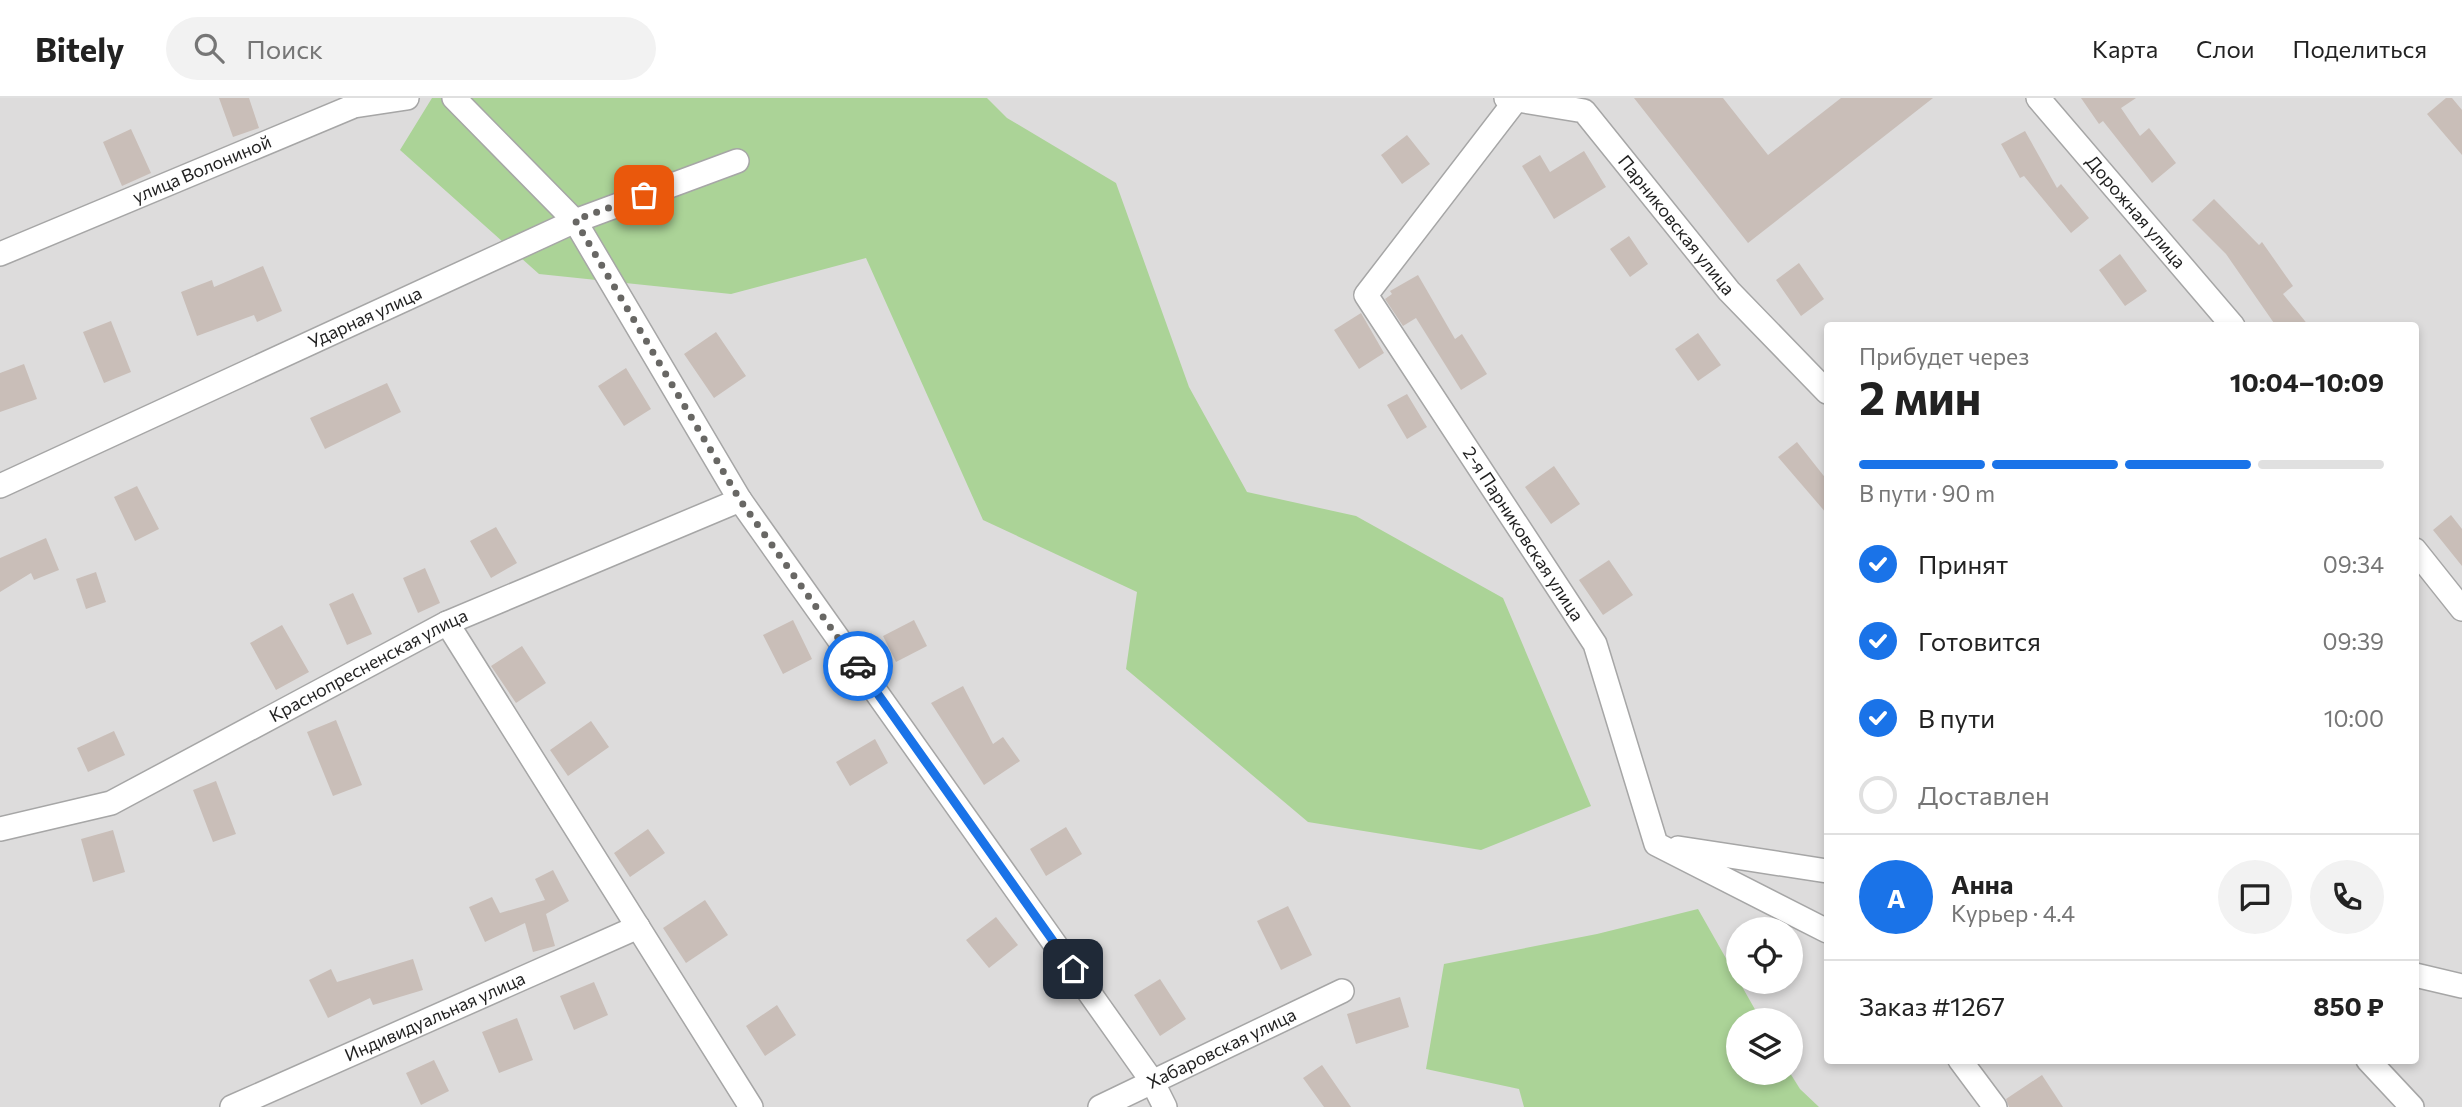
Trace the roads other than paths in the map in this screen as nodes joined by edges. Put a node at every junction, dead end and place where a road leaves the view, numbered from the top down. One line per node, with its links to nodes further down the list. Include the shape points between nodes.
1 (407, 98): 7 (street, улица Волониной, via 354,106)
2 (454, 98): 6 (street)
3 (2038, 98): 8 (street, Дорожная улица)
4 (1511, 99): 9 (street, Парниковская улица, via 1584,111 1729,290); 16 (street, 2-я Парниковская улица, via 1366,295 1595,644)
5 (737, 161): 6 (street, Ударная улица)
6 (575, 220): 10 (street, Ударная улица); 11 (street)
7 (0, 254)
8 (2230, 322)
9 (1824, 389)
10 (0, 486)
11 (740, 500): 14 (street, Краснопресненская улица); 25 (street)
12 (2419, 555): 13 (street)
13 (2462, 609)
14 (447, 623): 15 (street, Краснопресненская улица, via 111,803); 18 (street)
15 (0, 829)
16 (1656, 844): 17 (street); 19 (street)
17 (1824, 870)
18 (638, 927): 26 (street, Индивидуальная улица); 27 (street)
19 (1824, 929)
20 (2419, 976): 21 (street)
21 (2462, 986)
22 (1342, 991): 25 (street, Хабаровская улица)
23 (1963, 1064): 30 (street)
24 (2372, 1064): 31 (street)
25 (1153, 1081): 28 (street, Хабаровская улица); 29 (street)
26 (232, 1107)
27 (751, 1107)
28 (1100, 1107)
29 (1165, 1107)
30 (1995, 1107)
31 (2412, 1107)

